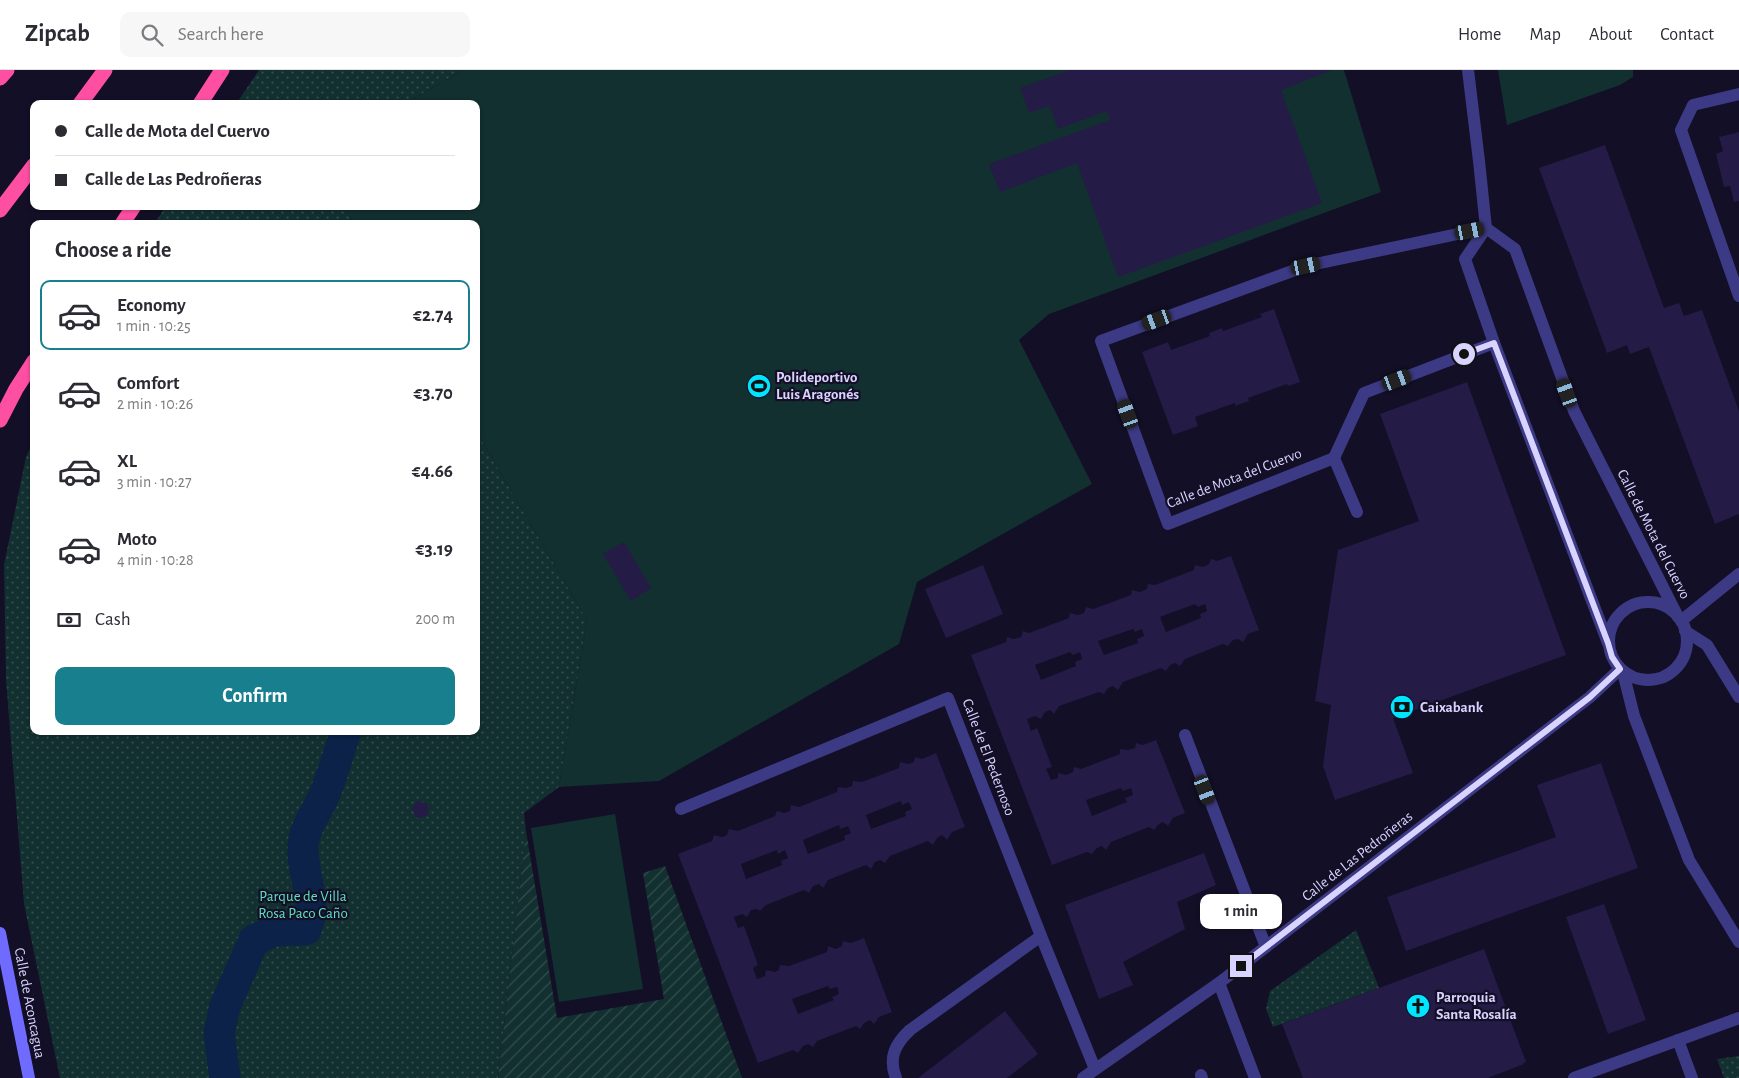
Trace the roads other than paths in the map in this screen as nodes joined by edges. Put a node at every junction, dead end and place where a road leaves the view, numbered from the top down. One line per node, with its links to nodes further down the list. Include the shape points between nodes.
1 (6, 70): 5 (highway)
2 (105, 70): 7 (highway)
3 (222, 70): 8 (highway)
4 (1468, 70): 11 (street)
5 (0, 78)
6 (1739, 94): 12 (street, via 1693,105 1681,130)
7 (83, 100)
8 (203, 100)
9 (30, 170): 10 (highway)
10 (0, 210)
11 (1486, 228): 13 (street, via 1464,259); 16 (street, Calle de Mota del Cuervo, via 1306,266 1101,341 1168,524); 19 (street, Calle de Mota del Cuervo, via 1515,249 1574,411)
12 (1739, 296)
13 (1494, 343): 16 (street, via 1364,393); 20 (street)
14 (30, 367): 15 (highway)
15 (0, 420)
16 (1334, 458): 17 (street)
17 (1358, 512)
18 (1739, 574): 19 (street)
19 (1681, 623): 20 (street, via 1669,609 1658,604 1634,604 1615,620); 21 (street, via 1687,642 1681,663 1674,671 1654,680 1643,680 1632,678); 22 (street, Calle de Mota del Cuervo, via 1707,645)
20 (1608, 643): 21 (street)
21 (1621, 670): 27 (street, via 1634,716 1689,860); 28 (street, Calle de Las Pedroñeras)
22 (1739, 697)
23 (1185, 735): 28 (street)
24 (681, 809): 26 (street, Calle de El Pedernoso, via 948,698)
25 (0, 933): 33 (main road, Calle de Aconcagua)
26 (1041, 936): 32 (street, Calle de El Pedernoso); 34 (street, via 905,1035 894,1054 892,1067)
27 (1739, 942)
28 (1266, 947): 29 (street, Calle de Las Pedroñeras)
29 (1219, 983): 32 (street, Calle de Las Pedroñeras); 36 (street)
30 (1739, 1018): 31 (street)
31 (1678, 1040): 37 (street); 38 (street)
32 (1095, 1069): 35 (street, Calle de Las Pedroñeras)
33 (29, 1078)
34 (896, 1078)
35 (1083, 1078)
36 (1255, 1078)
37 (1574, 1078)
38 (1692, 1078)

